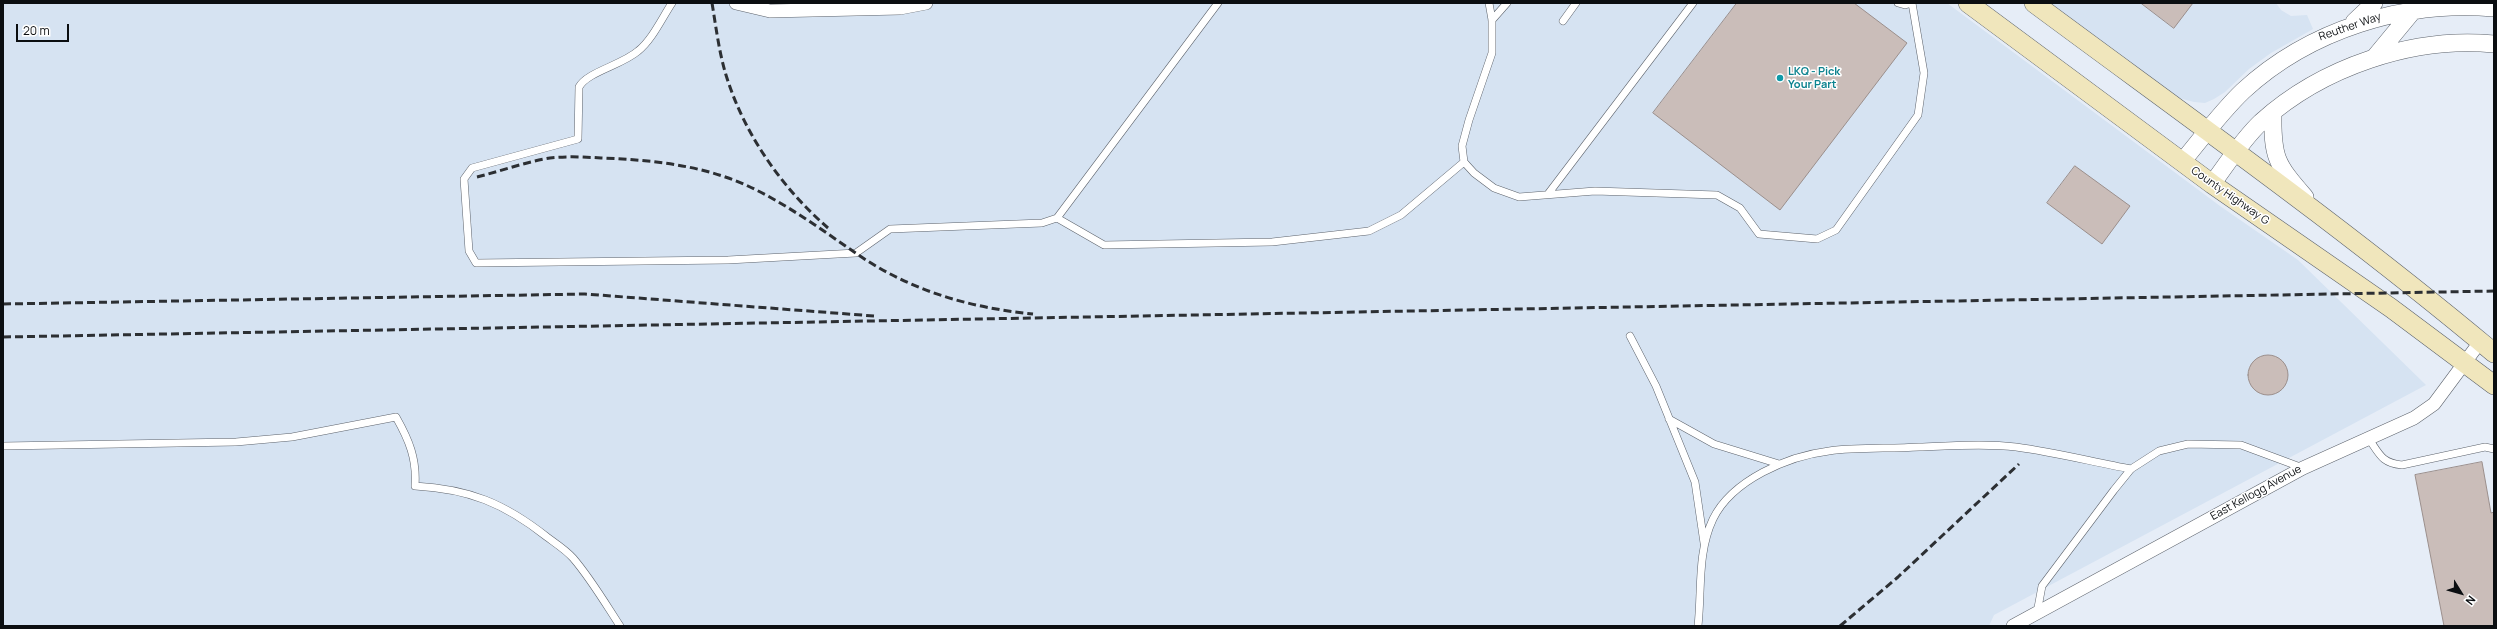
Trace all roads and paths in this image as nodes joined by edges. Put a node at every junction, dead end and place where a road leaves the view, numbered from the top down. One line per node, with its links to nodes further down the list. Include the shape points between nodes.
1 (672, 3): 29 (lane, via 640,49 629,58 589,76 582,82 579,88 578,139 472,168 464,179 469,252 476,263 728,260 856,253 890,229 1042,223)
2 (736, 3): 15 (street, via 770,11)
3 (926, 3): 15 (street, via 900,8)
4 (1218, 3): 29 (lane)
5 (1489, 3): 17 (lane)
6 (1506, 3): 17 (lane)
7 (1576, 3): 18 (lane)
8 (1693, 3): 28 (lane)
9 (1898, 3): 10 (lane)
10 (1912, 3): 28 (lane, via 1924,73 1918,115 1842,222 1830,234 1817,239 1759,234 1740,208 1717,195 1595,191)
11 (1968, 3): 26 (main road, County Highway G)
12 (2034, 3): 23 (main road)
13 (2374, 3): 19 (street)
14 (2417, 5): 16 (street, Reuther Way); 19 (street, Reuther Way); 21 (street)
15 (814, 6)
16 (2494, 8)
17 (1492, 20): 25 (lane, via 1492,53 1468,120 1462,146)
18 (1563, 21)
19 (2352, 24): 23 (street, Reuther Way, via 2312,41 2276,64 2243,91)
20 (2494, 44): 21 (street, via 2434,44)
21 (2374, 58): 22 (street, via 2334,75)
22 (2273, 112): 24 (street); 30 (street, via 2273,142 2282,171)
23 (2207, 131): 24 (main road); 26 (street, Reuther Way)
24 (2236, 152): 27 (street); 30 (main road)
25 (1464, 162): 28 (lane, via 1494,188 1519,197); 29 (lane, via 1401,215 1369,231 1272,242 1104,245)
26 (2182, 162): 27 (main road, County Highway G)
27 (2212, 184): 33 (main road, County Highway G, via 2391,308)
28 (1548, 194)
29 (1057, 218)
30 (2323, 218): 32 (main road, via 2421,292)
31 (1630, 336): 35 (lane, via 1656,386)
32 (2487, 347): 33 (street, East Kellogg Avenue)
33 (2464, 363): 34 (main road, County Highway G); 36 (street, East Kellogg Avenue, via 2427,410)
34 (2494, 385)
35 (1669, 419): 39 (lane, via 1714,444); 42 (lane, via 1695,482)
36 (2369, 439): 38 (lane, via 2382,459 2390,464 2402,465 2485,447); 40 (street, East Kellogg Avenue)
37 (3, 446): 44 (lane, via 236,442 292,437 396,417 414,454 415,486 440,488 501,505 572,557)
38 (2494, 449)
39 (1779, 464): 41 (lane, via 1828,451 1950,446 2015,447); 42 (lane, via 1752,478 1732,494 1714,518)
40 (2303, 468): 41 (lane, via 2241,445 2188,444 2159,451); 43 (street, East Kellogg Avenue)
41 (2131, 469): 43 (lane, via 2042,586)
42 (1704, 544): 45 (lane)
43 (2037, 613): 46 (street, East Kellogg Avenue)
44 (620, 626)
45 (1698, 626)
46 (2013, 626)

